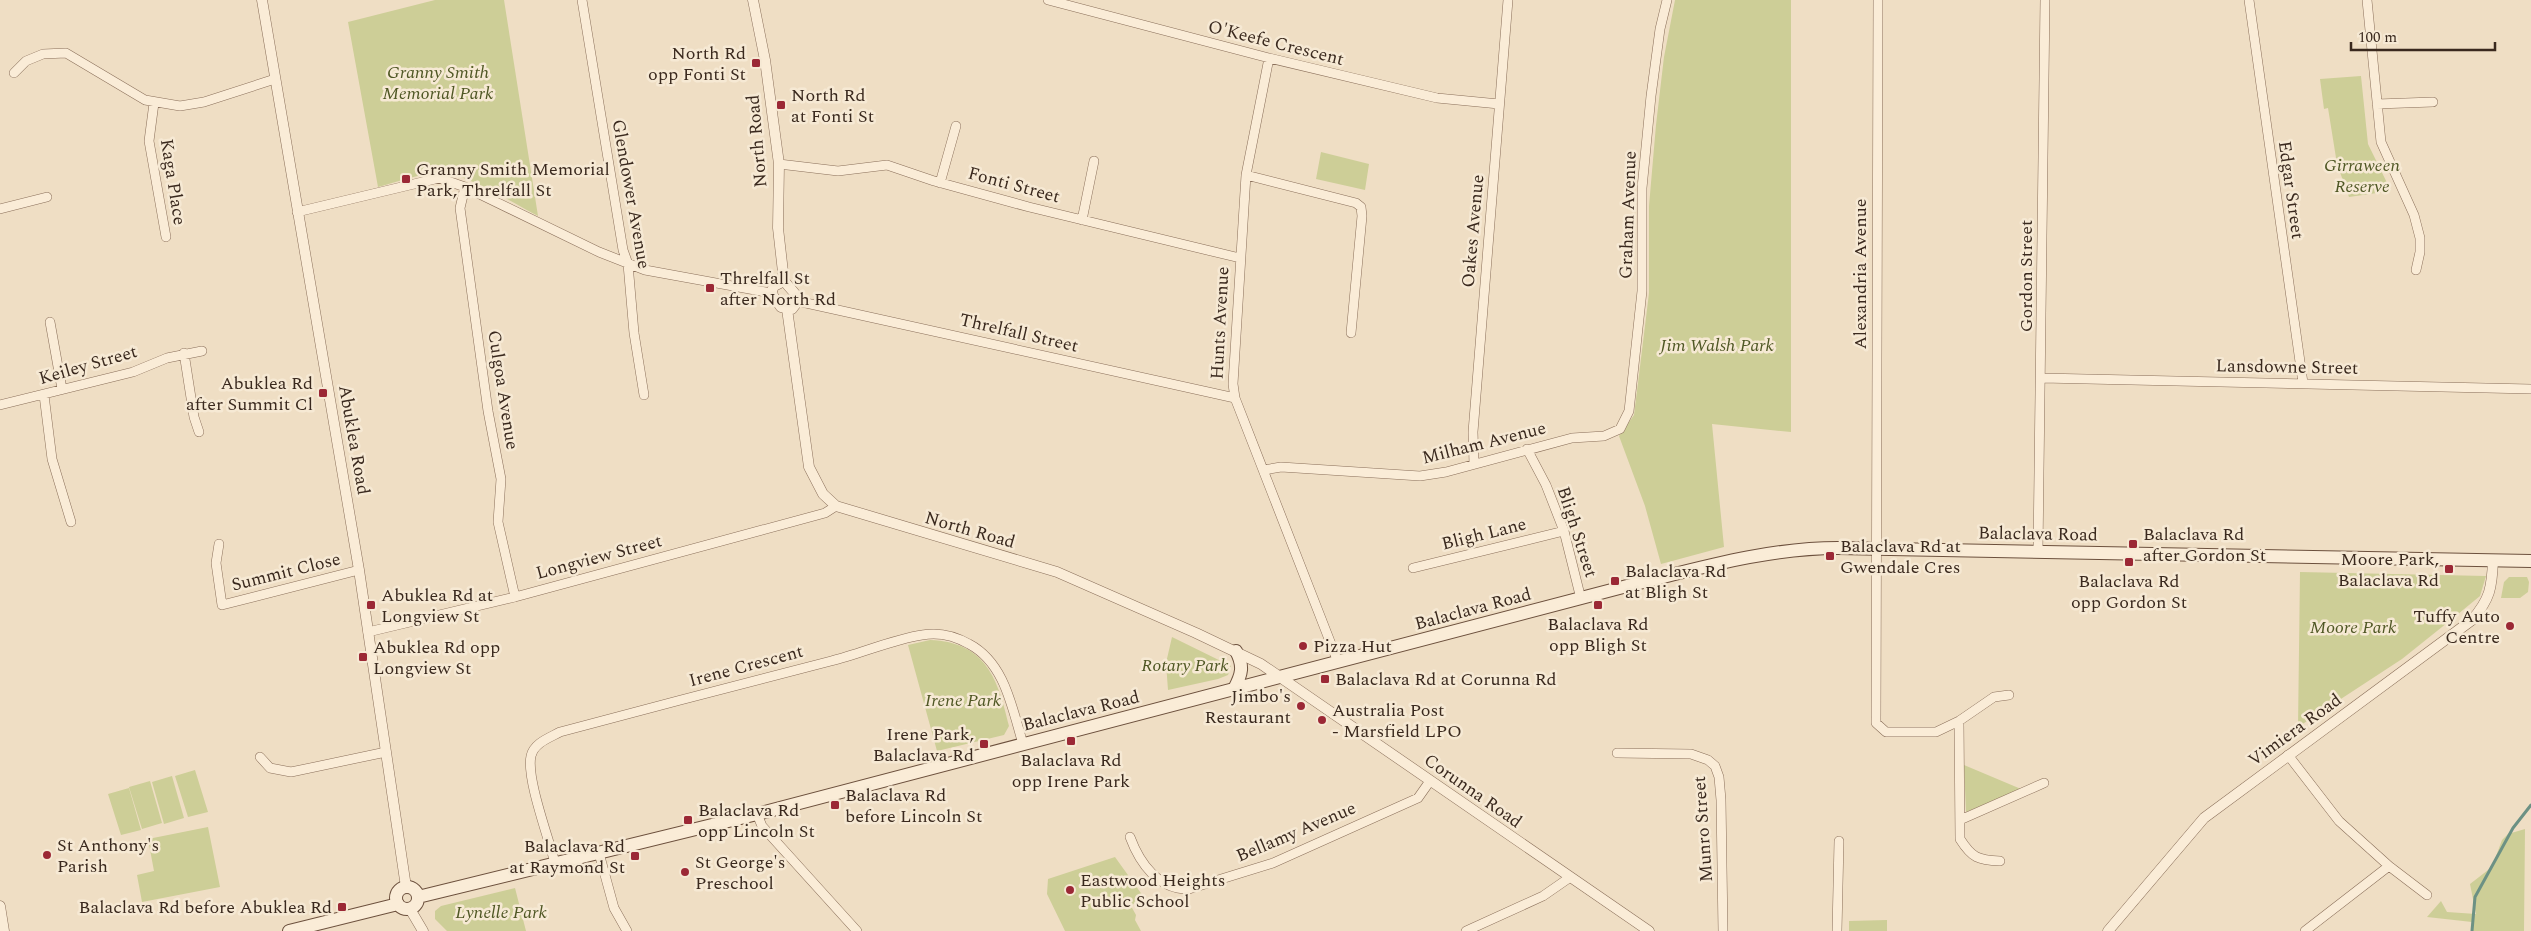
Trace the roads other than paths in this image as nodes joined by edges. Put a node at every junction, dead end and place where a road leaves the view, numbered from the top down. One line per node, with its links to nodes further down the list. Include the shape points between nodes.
1 (262, 0): 13 (street, Abuklea Road)
2 (582, 0): 30 (street, Glendower Avenue, via 623,250)
3 (753, 0): 20 (street, North Road)
4 (1048, 0): 11 (street, O'Keefe Crescent)
5 (1508, 0): 16 (street, Oakes Avenue)
6 (1667, 0): 48 (street, Graham Avenue, via 1652,88 1642,188 1642,291 1630,411)
7 (1878, 0): 57 (street, Alexandria Avenue)
8 (2045, 0): 40 (street, Gordon Street)
9 (2249, 0): 41 (street, Edgar Street)
10 (2367, 0): 17 (street)
11 (1268, 58): 16 (street, O'Keefe Crescent, via 1437,98); 21 (street, Hunts Avenue)
12 (14, 73): 15 (street, via 26,61 43,54 66,53)
13 (275, 79): 15 (street, via 193,104 173,106); 26 (street, Abuklea Road)
14 (2433, 102): 17 (street)
15 (154, 103): 28 (street, Kaga Place, via 149,140)
16 (1499, 104): 51 (street, Oakes Avenue, via 1473,432)
17 (2377, 104): 31 (street, via 2381,142 2414,215 2420,238)
18 (956, 126): 22 (street)
19 (1094, 161): 27 (street)
20 (779, 164): 22 (street, Fonti Street, via 838,170 887,165); 32 (street, North Road, via 778,228)
21 (1246, 175): 29 (street, Hunts Avenue); 37 (street, via 1361,207)
22 (940, 183): 27 (street, Fonti Street)
23 (465, 187): 26 (street, via 448,180 430,179); 30 (street); 63 (street, Culgoa Avenue, via 460,208 488,411 501,479 498,522)
24 (47, 197): 25 (street)
25 (0, 209)
26 (298, 212): 62 (street, Abuklea Road)
27 (1082, 220): 29 (street, Fonti Street)
28 (166, 237)
29 (1240, 258): 46 (street, Hunts Avenue)
30 (628, 264): 33 (street); 45 (street, Glendower Avenue)
31 (2416, 270)
32 (784, 281): 33 (street, via 774,286); 34 (street, via 795,292)
33 (771, 294): 35 (street, via 781,307)
34 (797, 301): 35 (street, via 792,309); 46 (street, Threlfall Street)
35 (787, 309): 53 (street, via 809,467 823,494)
36 (50, 322): 43 (street)
37 (1351, 333)
38 (202, 351): 39 (street, Keiley Street)
39 (184, 353): 43 (street, Keiley Street, via 132,372); 49 (street)
40 (2042, 378): 41 (street, Lansdowne Street); 58 (street, Gordon Street)
41 (2303, 383): 42 (street, Lansdowne Street)
42 (2531, 388)
43 (62, 389): 44 (street, Keiley Street)
44 (44, 395): 47 (street, Keiley Street); 54 (street, via 52,459)
45 (644, 395)
46 (1235, 398): 52 (street, Hunts Avenue)
47 (0, 405)
48 (1620, 429): 50 (street, Milham Avenue, via 1604,436 1572,438)
49 (198, 432)
50 (1527, 449): 51 (street, Milham Avenue); 55 (street, Bligh Street, via 1546,485)
51 (1474, 464): 52 (street, Milham Avenue, via 1420,476 1281,468)
52 (1264, 470): 67 (street, Hunts Avenue)
53 (836, 506): 63 (street, Longview Street, via 825,513); 66 (street, North Road, via 1057,572)
54 (70, 522)
55 (1564, 531): 61 (street, Bligh Lane); 64 (street, Bligh Street)
56 (219, 544): 62 (street, Summit Close, via 216,562 222,605)
57 (1875, 548): 58 (main road, Balaclava Road); 64 (main road, Balaclava Road, via 1804,549 1752,556); 71 (street, Alexandria Avenue, via 1876,724 1886,732 1936,732)
58 (2038, 551): 59 (main road, Balaclava Road)
59 (2493, 560): 60 (main road, Balaclava Road); 75 (street, Vimiera Road, via 2491,591 2472,620)
60 (2531, 561)
61 (1413, 568)
62 (359, 570): 65 (street, Abuklea Road)
63 (515, 597): 65 (street, Longview Street)
64 (1581, 599): 67 (main road, Balaclava Road)
65 (368, 632): 73 (street, Abuklea Road)
66 (1236, 651): 68 (street, North Road); 69 (main road, via 1243,670)
67 (1338, 662): 68 (main road, Balaclava Road)
68 (1280, 677): 69 (main road, Balaclava Road); 77 (street, Corunna Road)
69 (1234, 690): 72 (main road, Balaclava Road)
70 (2009, 695): 71 (street, via 1994,698)
71 (1959, 721): 80 (street)
72 (1023, 744): 79 (main road, Balaclava Road); 85 (street, Irene Crescent, via 997,668 969,643 938,634 921,635 560,732 540,742 531,756 532,776)
73 (386, 752): 76 (street, via 291,772 270,768); 88 (street, Abuklea Road)
74 (1617, 753): 101 (street, Munro Street, via 1691,754 1715,766 1721,800)
75 (2288, 755): 86 (street, via 2339,821); 93 (street, Vimiera Road, via 2204,818)
76 (260, 757)
77 (1430, 781): 81 (street, Bellamy Avenue, via 1418,798 1273,863 1189,889 1176,889 1162,882 1148,869); 87 (street, Corunna Road)
78 (2044, 783): 80 (street)
79 (757, 814): 83 (main road, Balaclava Road); 98 (street, via 762,826)
80 (1960, 820): 84 (street, via 1960,839 1969,854 1982,860)
81 (1130, 837)
82 (1839, 841): 102 (street)
83 (599, 853): 85 (main road, Balaclava Road); 97 (street, via 614,908)
84 (2000, 861)
85 (555, 863): 90 (main road, Balaclava Road)
86 (2389, 866): 89 (street); 103 (street)
87 (1569, 878): 99 (street, via 1543,896); 100 (street, Corunna Road)
88 (406, 887): 90 (main road, via 413,888); 92 (main road, via 397,893)
89 (2428, 895)
90 (418, 897): 92 (main road, via 416,905)
91 (0, 906): 94 (street)
92 (404, 906): 95 (main road); 96 (street)
93 (2112, 930)
94 (4, 931)
95 (289, 931)
96 (423, 931)
97 (627, 931)
98 (857, 931)
99 (1466, 931)
100 (1649, 931)
101 (1723, 931)
102 (1837, 931)
103 (2305, 931)

